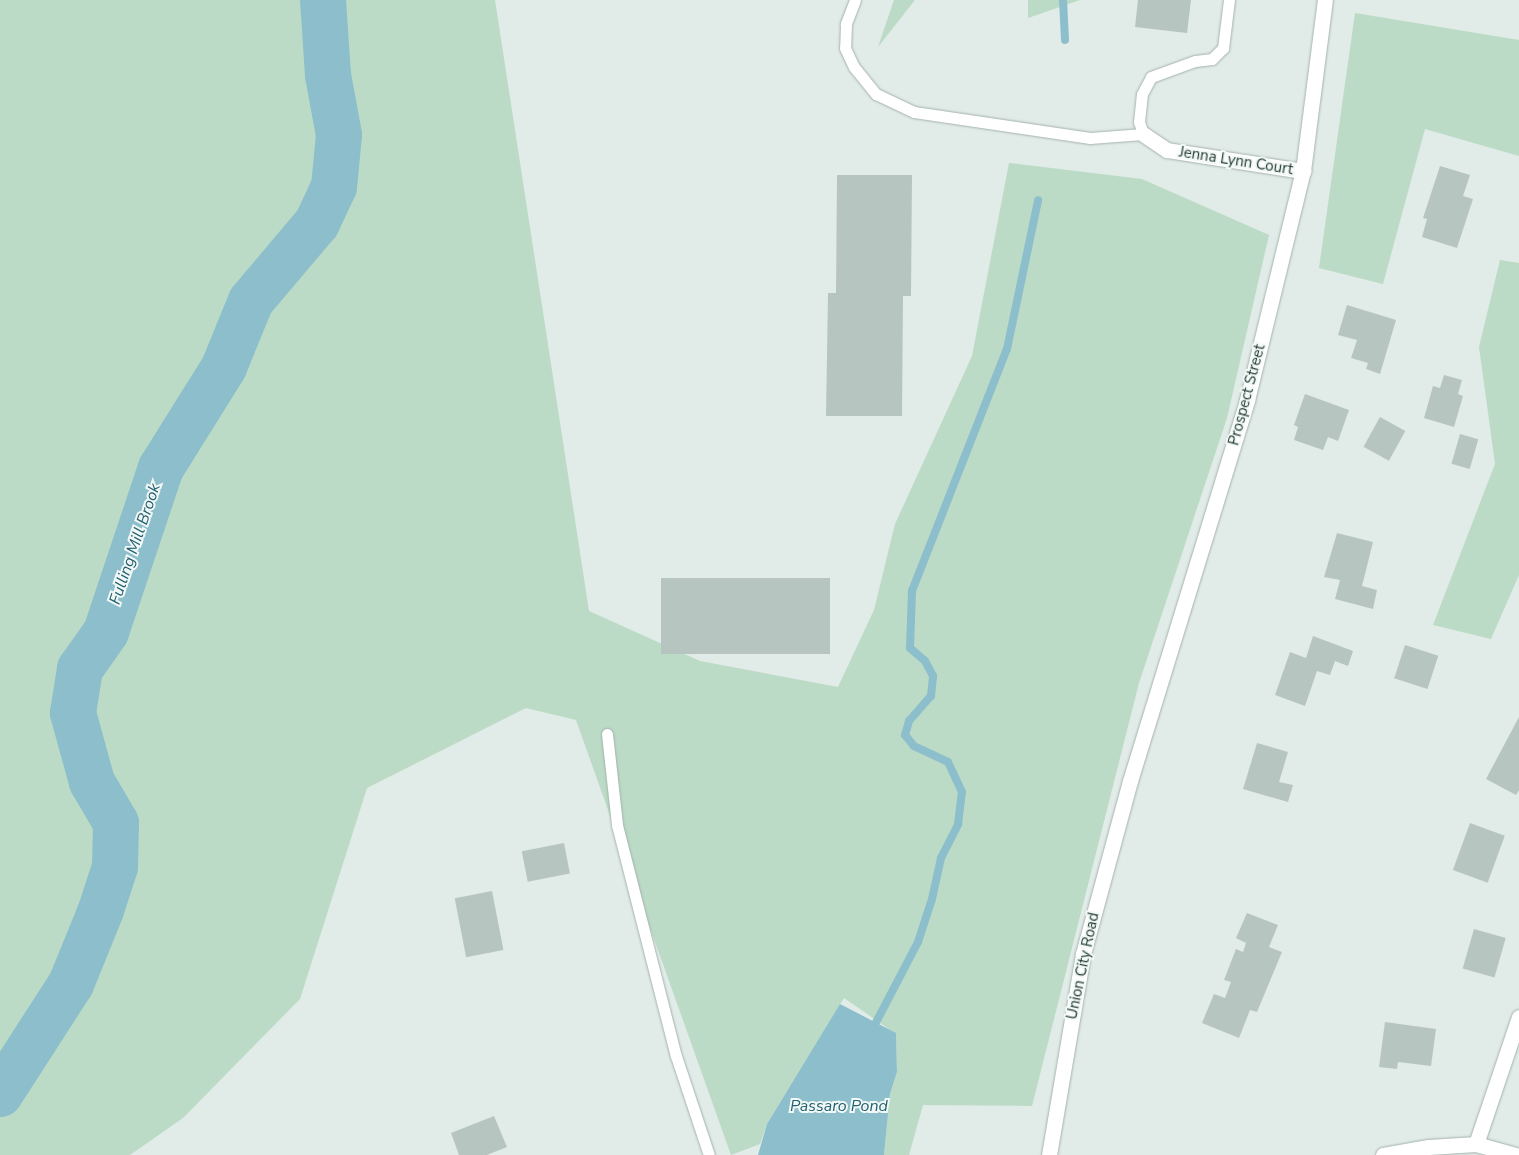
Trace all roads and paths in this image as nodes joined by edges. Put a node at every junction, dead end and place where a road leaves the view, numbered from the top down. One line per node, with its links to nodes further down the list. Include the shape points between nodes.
1 (855, 0): 4 (lane, via 846,24 844,48 854,67 876,94 914,112 1090,138)
2 (1229, 0): 4 (lane, via 1222,48 1212,59 1195,61 1151,77 1142,94 1139,122)
3 (1326, 0): 5 (main road, Prospect Street)
4 (1143, 134): 5 (main road, Jenna Lynn Court, via 1167,150)
5 (1303, 171): 7 (main road, Prospect Street, via 1247,400)
6 (607, 734): 10 (lane, via 617,825 676,1056)
7 (1130, 781): 11 (main road, Union City Road, via 1083,954)
8 (1519, 1017): 9 (main road)
9 (1476, 1144): 12 (main road); 13 (main road)
10 (709, 1155)
11 (1049, 1155)
12 (1383, 1155)
13 (1516, 1155)

